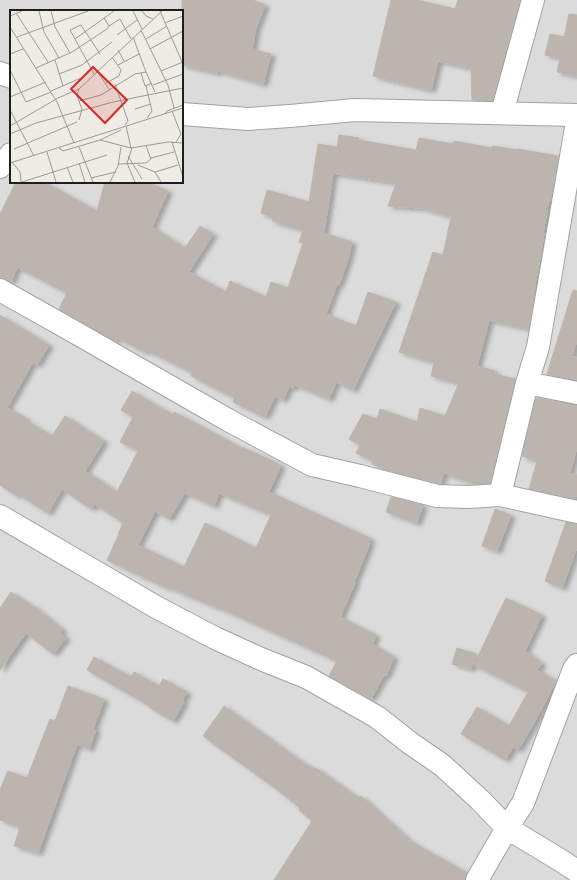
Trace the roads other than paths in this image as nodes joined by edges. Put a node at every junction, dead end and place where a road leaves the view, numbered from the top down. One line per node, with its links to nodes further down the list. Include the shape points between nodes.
1 (532, 0): 4 (street)
2 (0, 73): 3 (street)
3 (10, 77)
4 (502, 113): 5 (street, via 355,110 248,119); 6 (street)
5 (183, 114)
6 (577, 115)
7 (577, 122): 11 (street, via 538,347)
8 (10, 155): 9 (street)
9 (0, 167)
10 (0, 290): 13 (street, via 312,465 437,496)
11 (528, 383): 12 (street); 13 (street)
12 (577, 393)
13 (500, 495): 14 (street)
14 (577, 512)
15 (0, 516): 17 (street, via 156,607 215,638 306,678 377,717 442,765)
16 (577, 665): 17 (street, via 523,803)
17 (507, 828): 18 (street); 19 (street)
18 (577, 871)
19 (476, 880)

